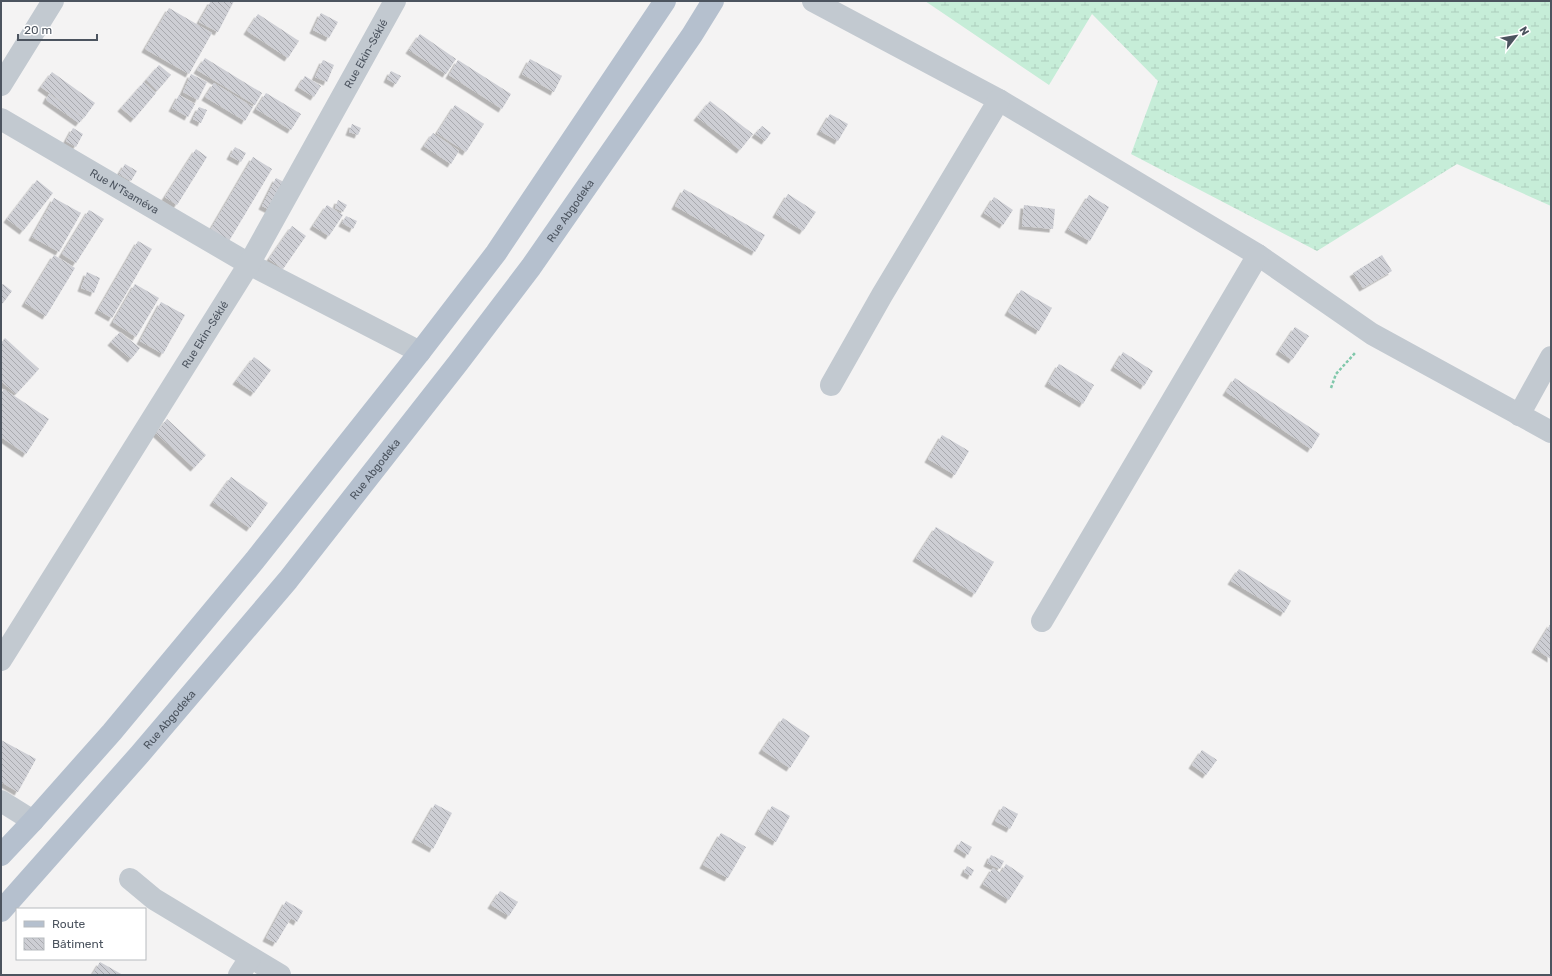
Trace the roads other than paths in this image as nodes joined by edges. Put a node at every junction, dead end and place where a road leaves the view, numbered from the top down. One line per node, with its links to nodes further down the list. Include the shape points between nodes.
1 (53, 1): 6 (street)
2 (395, 1): 10 (street, Rue Ekin-Séklé)
3 (665, 1): 11 (main road, via 496,253)
4 (713, 1): 22 (main road, Rue Abgodeka, via 531,268 458,363 288,580 140,754)
5 (813, 1): 7 (street)
6 (1, 85)
7 (999, 100): 9 (street); 13 (street)
8 (1, 119): 10 (street, Rue N'Tsaméva)
9 (1258, 255): 14 (street, via 1372,334); 16 (street)
10 (249, 264): 11 (street, Rue N'Tsaméva); 17 (street, Rue Ekin-Séklé)
11 (420, 352): 19 (main road, via 250,566 112,732)
12 (1551, 357): 14 (street)
13 (831, 385)
14 (1519, 415): 15 (street)
15 (1551, 432)
16 (1042, 621)
17 (1, 660)
18 (1, 801): 19 (street)
19 (33, 821): 20 (main road)
20 (1, 855)
21 (130, 879): 23 (street)
22 (1, 911)
23 (244, 966): 24 (street)
24 (280, 975)

